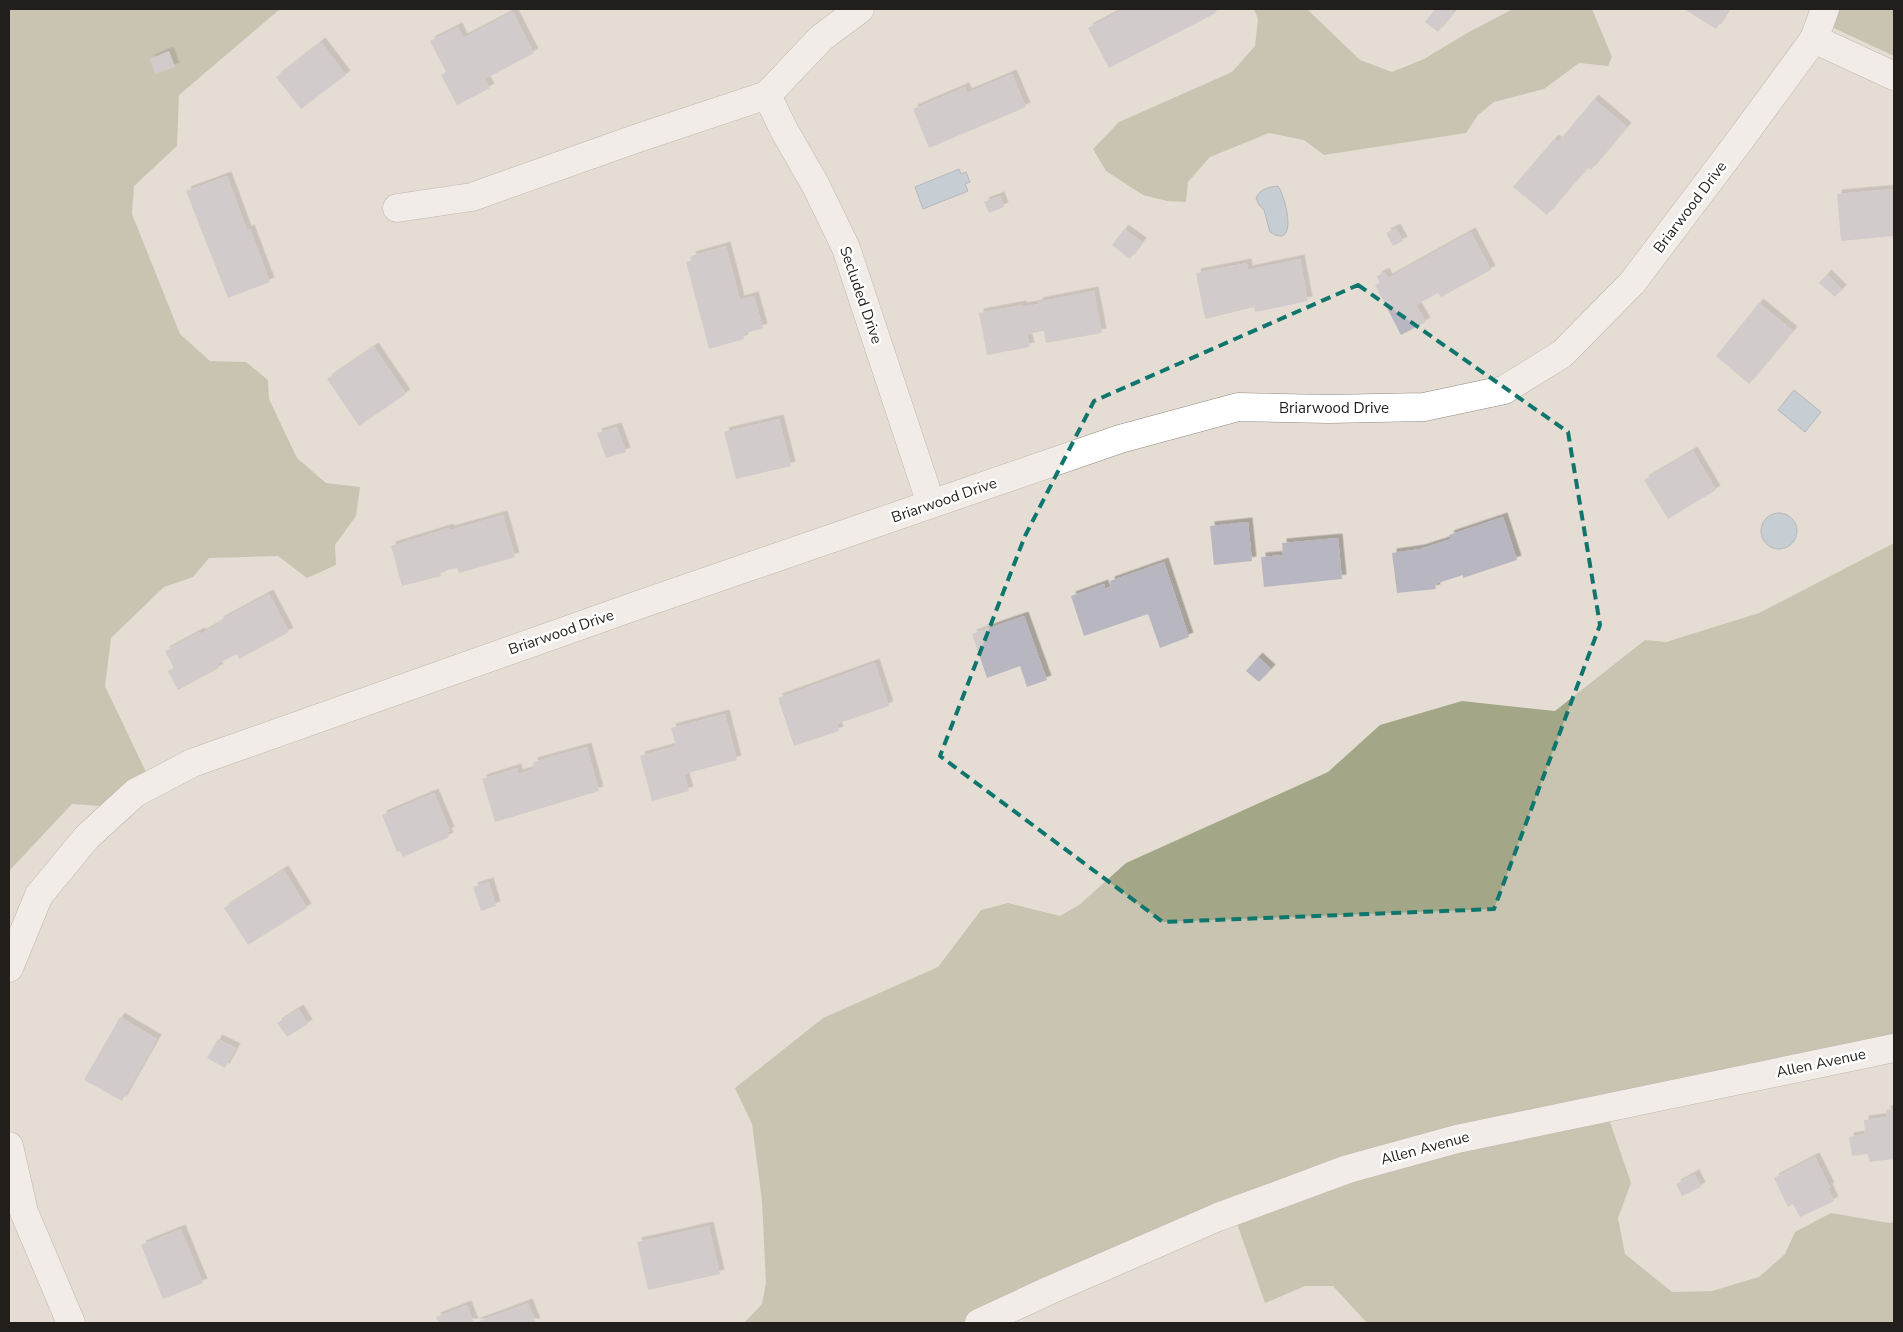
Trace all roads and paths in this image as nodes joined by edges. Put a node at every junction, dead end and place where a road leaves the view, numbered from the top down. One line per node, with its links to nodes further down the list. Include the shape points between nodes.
1 (860, 9): 5 (street, via 821,38)
2 (1825, 9): 3 (street, Briarwood Drive)
3 (1814, 39): 4 (street); 7 (street, Briarwood Drive, via 1632,283 1562,354 1504,390 1424,407 1238,407 1120,439)
4 (1894, 76)
5 (767, 95): 6 (street, via 472,197); 7 (street, Secluded Drive, via 846,248)
6 (397, 208)
7 (931, 504): 8 (street, Briarwood Drive, via 192,762 135,794 86,837 39,894)
8 (9, 968)
9 (1894, 1048): 12 (street, Allen Avenue, via 1457,1139 1348,1169 1218,1217)
10 (9, 1146): 11 (street, via 24,1212)
11 (71, 1323)
12 (979, 1323)

